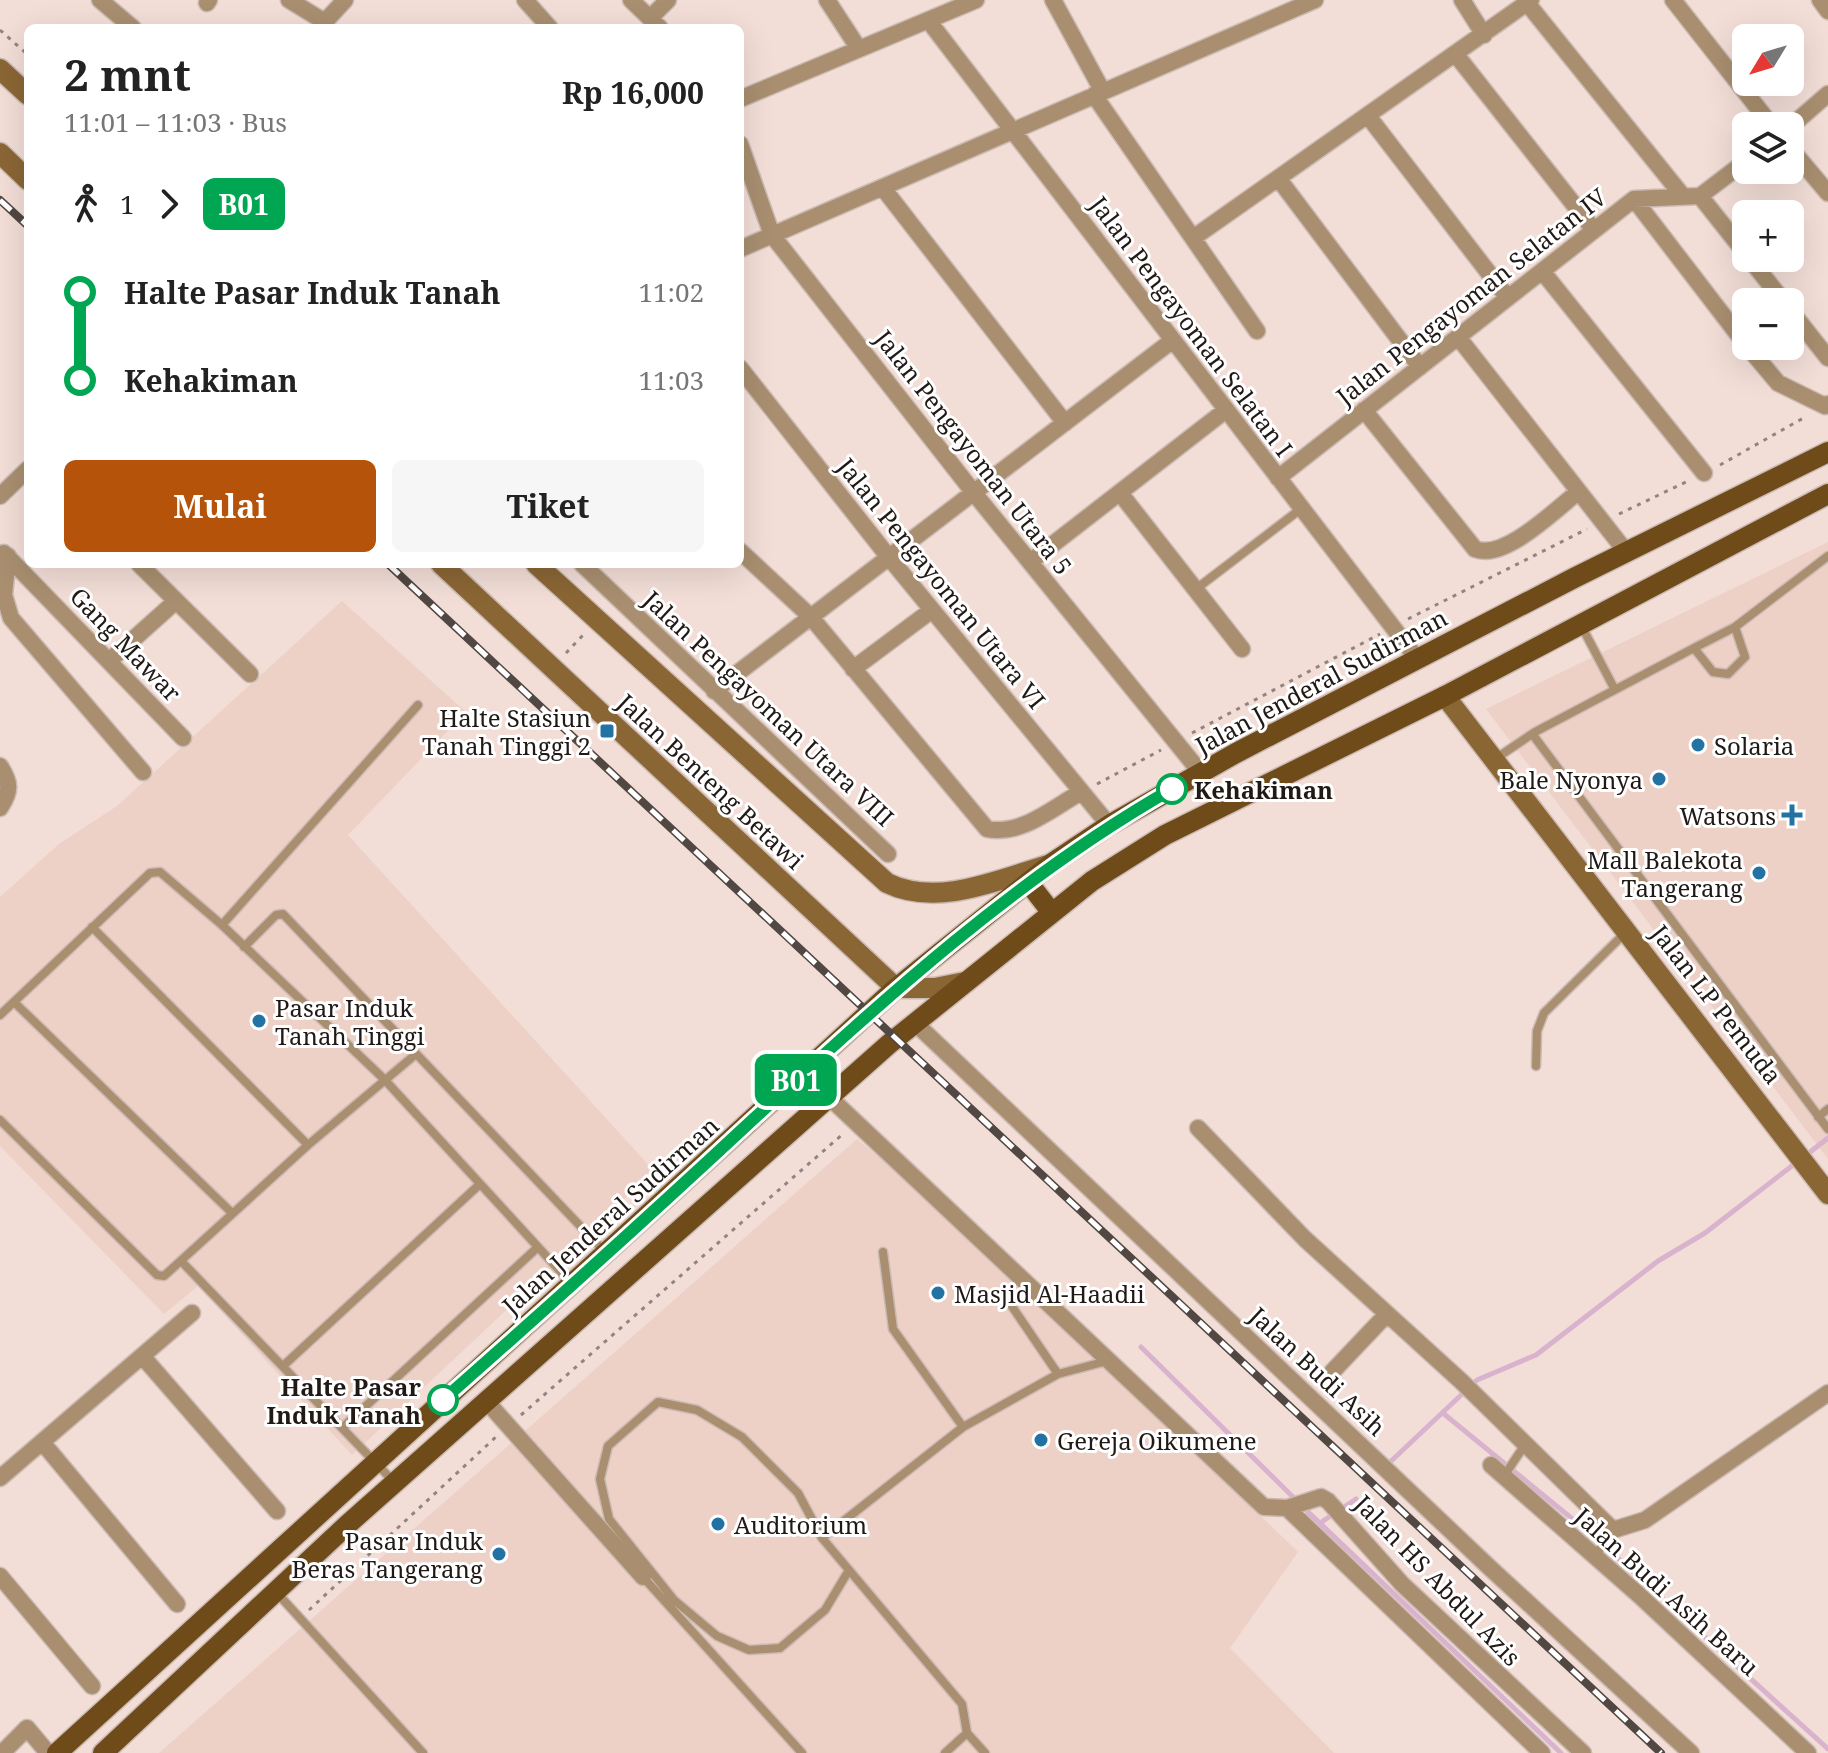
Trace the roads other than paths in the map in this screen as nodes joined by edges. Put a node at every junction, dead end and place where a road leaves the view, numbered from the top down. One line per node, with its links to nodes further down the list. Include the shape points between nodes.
1 (100, 0): 18 (street)
2 (289, 0): 19 (street)
3 (345, 0): 20 (street)
4 (525, 0): 21 (street)
5 (631, 0): 17 (street)
6 (668, 0): 17 (street)
7 (827, 0): 23 (street)
8 (976, 0): 16 (street)
9 (1053, 0): 27 (street)
10 (1315, 0): 27 (street)
11 (1462, 0): 22 (street)
12 (1673, 0): 30 (street)
13 (1820, 0): 15 (street)
14 (1529, 2): 22 (street); 42 (street)
15 (1828, 11)
16 (928, 20): 23 (street); 33 (street, Jalan Pengayoman Selatan I)
17 (655, 23)
18 (128, 24)
19 (321, 24)
20 (323, 24)
21 (546, 24)
22 (1484, 35): 24 (street)
23 (859, 49): 29 (street)
24 (1457, 56): 32 (street); 45 (street)
25 (0, 69): 26 (main road)
26 (24, 91)
27 (1099, 94): 33 (street); 48 (street)
28 (1828, 94): 31 (street)
29 (744, 97)
30 (1761, 112)
31 (1804, 115)
32 (1368, 116): 39 (street); 53 (street)
33 (1012, 131): 40 (street); 58 (street, Jalan Pengayoman Selatan I)
34 (0, 153): 38 (main road)
35 (744, 155): 46 (street, Jalan Pengayoman Utara 5)
36 (1804, 165): 41 (street)
37 (1732, 172): 43 (street)
38 (24, 176)
39 (1278, 178): 48 (street); 61 (street)
40 (883, 188): 46 (street); 66 (street)
41 (1828, 193)
42 (1682, 195): 43 (street, Jalan Pengayoman Selatan IV); 44 (street, Jalan Pengayoman Selatan IV)
43 (1700, 196): 47 (street)
44 (1634, 199): 45 (street, Jalan Pengayoman Selatan IV); 54 (street)
45 (1594, 230): 50 (street, Jalan Pengayoman Selatan IV)
46 (772, 235): 49 (street); 72 (street, Jalan Pengayoman Utara 5)
47 (1732, 236)
48 (1193, 238): 56 (street)
49 (744, 247)
50 (1542, 271): 53 (street, Jalan Pengayoman Selatan IV); 69 (street)
51 (1761, 272): 52 (street)
52 (1773, 288)
53 (1508, 298): 57 (street, Jalan Pengayoman Selatan IV)
54 (1732, 327)
55 (1804, 328): 59 (street)
56 (1257, 331)
57 (1458, 337): 61 (street, Jalan Pengayoman Selatan IV); 71 (street)
58 (1173, 340): 64 (street, Jalan Pengayoman Selatan I); 66 (street)
59 (1828, 358)
60 (1759, 360): 63 (street, via 1778,383)
61 (1420, 367): 65 (street, Jalan Pengayoman Selatan IV)
62 (744, 373): 80 (street, Jalan Pengayoman Utara VI)
63 (1826, 405)
64 (1226, 410): 70 (street, Jalan Pengayoman Selatan I); 73 (street)
65 (1364, 410): 70 (street, Jalan Pengayoman Selatan IV); 71 (street, via 1475,549 1503,549)
66 (1065, 423): 72 (street)
67 (1828, 452): 78 (main road, Jalan Jenderal Sudirman)
68 (24, 473): 75 (street)
69 (1704, 473)
70 (1278, 478): 76 (street, Jalan Pengayoman Selatan I)
71 (1578, 492): 78 (street)
72 (974, 493): 80 (street); 82 (street, Jalan Pengayoman Utara 5)
73 (1120, 493): 82 (street); 87 (street)
74 (1828, 494): 91 (main road)
75 (0, 496)
76 (1302, 508): 87 (lane); 95 (street, Jalan Pengayoman Selatan I)
77 (4, 552): 96 (street, Gang Mawar); 107 (street, via 4,595 11,618)
78 (1627, 553): 95 (main road, Jalan Jenderal Sudirman)
79 (744, 555): 90 (street)
80 (887, 555): 89 (street, Jalan Pengayoman Utara VI); 90 (street)
81 (1828, 556): 92 (lane)
82 (1030, 562): 108 (street, Jalan Pengayoman Utara 5)
83 (143, 568): 88 (street)
84 (445, 568): 121 (main road, Jalan Benteng Betawi)
85 (540, 568): 113 (main road, Jalan Benteng Betawi, via 887,883 903,891 938,894)
86 (586, 568): 100 (street, Jalan Pengayoman Utara VIII)
87 (1196, 589): 94 (street)
88 (176, 601): 96 (street); 98 (street)
89 (932, 610): 97 (street); 109 (street, Jalan Pengayoman Utara VI)
90 (810, 616): 97 (street); 100 (street)
91 (1580, 624): 99 (lane); 101 (main road)
92 (1735, 627): 93 (lane); 93 (lane, via 1745,657 1728,674 1713,672)
93 (1694, 648): 99 (lane)
94 (1242, 649)
95 (1418, 660): 108 (main road, Jalan Jenderal Sudirman)
96 (109, 661): 104 (street, Gang Mawar)
97 (853, 669): 109 (street, via 987,829 1003,832 1025,825)
98 (250, 674)
99 (1614, 688): 103 (lane)
100 (714, 691): 112 (street, Jalan Pengayoman Utara VIII)
101 (1445, 696): 105 (main road, Jalan LP Pemuda); 115 (main road, via 1165,835)
102 (418, 705): 116 (lane)
103 (1533, 735): 105 (lane); 131 (lane)
104 (183, 738)
105 (1495, 759): 118 (main road, Jalan LP Pemuda)
106 (0, 766): 110 (street, via 9,784)
107 (143, 772)
108 (1201, 773): 111 (main road, Jalan Jenderal Sudirman)
109 (1081, 792): 111 (street, Jalan Pengayoman Utara VI)
110 (0, 808)
111 (1109, 825): 113 (main road, Jalan Jenderal Sudirman)
112 (888, 854)
113 (1052, 863): 114 (main road, Jalan Jenderal Sudirman)
114 (1028, 882): 115 (main road); 121 (main road, Jalan Jenderal Sudirman)
115 (1052, 913): 120 (main road)
116 (222, 925): 117 (lane, via 166,875 154,871); 119 (lane)
117 (92, 927): 122 (lane); 133 (lane)
118 (1627, 931): 126 (lane, via 1544,1013 1537,1031); 135 (main road, Jalan LP Pemuda)
119 (244, 947): 125 (lane, via 283,914); 127 (lane)
120 (965, 982): 121 (main road); 124 (main road)
121 (896, 988): 139 (main road, Jalan Jenderal Sudirman)
122 (14, 1002): 123 (lane); 136 (lane)
123 (0, 1015)
124 (914, 1022): 128 (main road); 190 (street, Jalan Budi Asih)
125 (416, 1054): 127 (lane); 139 (lane)
126 (1536, 1066)
127 (384, 1079): 133 (lane); 134 (lane)
128 (829, 1097): 146 (street); 151 (main road)
129 (1828, 1109): 131 (lane)
130 (0, 1120): 140 (lane, via 157,1275 167,1275)
131 (1823, 1122)
132 (1198, 1128): 144 (street, via 1305,1239)
133 (308, 1145): 136 (lane)
134 (480, 1184): 137 (lane); 147 (lane)
135 (1828, 1194)
136 (232, 1213): 140 (lane)
137 (538, 1247): 141 (lane); 153 (lane)
138 (883, 1252): 152 (lane, via 893,1329)
139 (607, 1254): 141 (main road, Jalan Jenderal Sudirman)
140 (182, 1262): 147 (lane)
141 (573, 1285): 156 (main road, Jalan Jenderal Sudirman)
142 (1009, 1302): 149 (lane)
143 (192, 1313): 145 (street)
144 (1387, 1314): 148 (street); 155 (street)
145 (143, 1357): 154 (street); 161 (street)
146 (1108, 1360): 149 (lane); 160 (street, via 1264,1507)
147 (283, 1366): 153 (lane)
148 (1332, 1372)
149 (1058, 1374): 152 (lane)
150 (1828, 1393): 162 (street, via 1645,1520)
151 (488, 1403): 159 (main road); 169 (street)
152 (963, 1427): 163 (lane)
153 (342, 1428): 156 (lane)
154 (42, 1442): 158 (street); 173 (street)
155 (1524, 1446): 157 (lane); 162 (street)
156 (374, 1463): 159 (lane); 182 (main road, Jalan Jenderal Sudirman)
157 (1498, 1471): 165 (street, Jalan Budi Asih Baru)
158 (0, 1478)
159 (395, 1484): 171 (main road)
160 (1293, 1506): 164 (street, Jalan HS Abdul Azis, via 1321,1497 1355,1527); 167 (street)
161 (277, 1511)
162 (1613, 1530): 165 (lane)
163 (822, 1538): 166 (lane); 166 (lane, via 798,1493 742,1437 697,1410 658,1402 608,1446 600,1479 609,1519 674,1600 717,1636 749,1650 780,1648 825,1610)
164 (1373, 1553): 167 (street); 170 (street, Jalan HS Abdul Azis)
165 (1595, 1556): 191 (street, Jalan Budi Asih Baru)
166 (849, 1570): 179 (lane, via 962,1704)
167 (1353, 1570): 172 (street)
168 (0, 1576): 176 (street)
169 (643, 1577): 185 (lane)
170 (1401, 1585): 172 (street); 174 (street, Jalan HS Abdul Azis)
171 (276, 1592): 183 (main road); 184 (lane)
172 (1385, 1601): 175 (street)
173 (177, 1604)
174 (1486, 1666): 175 (street); 177 (street, Jalan HS Abdul Azis)
175 (1469, 1682): 178 (street)
176 (92, 1686)
177 (1508, 1687): 178 (street); 189 (street, Jalan HS Abdul Azis)
178 (1491, 1702): 188 (street)
179 (967, 1733): 186 (lane); 187 (lane)
180 (2, 1753): 181 (street, via 27,1728)
181 (48, 1753)
182 (57, 1753)
183 (103, 1753)
184 (423, 1753)
185 (802, 1753)
186 (945, 1753)
187 (985, 1753)
188 (1542, 1753)
189 (1583, 1753)
190 (1691, 1753)
191 (1808, 1753)

